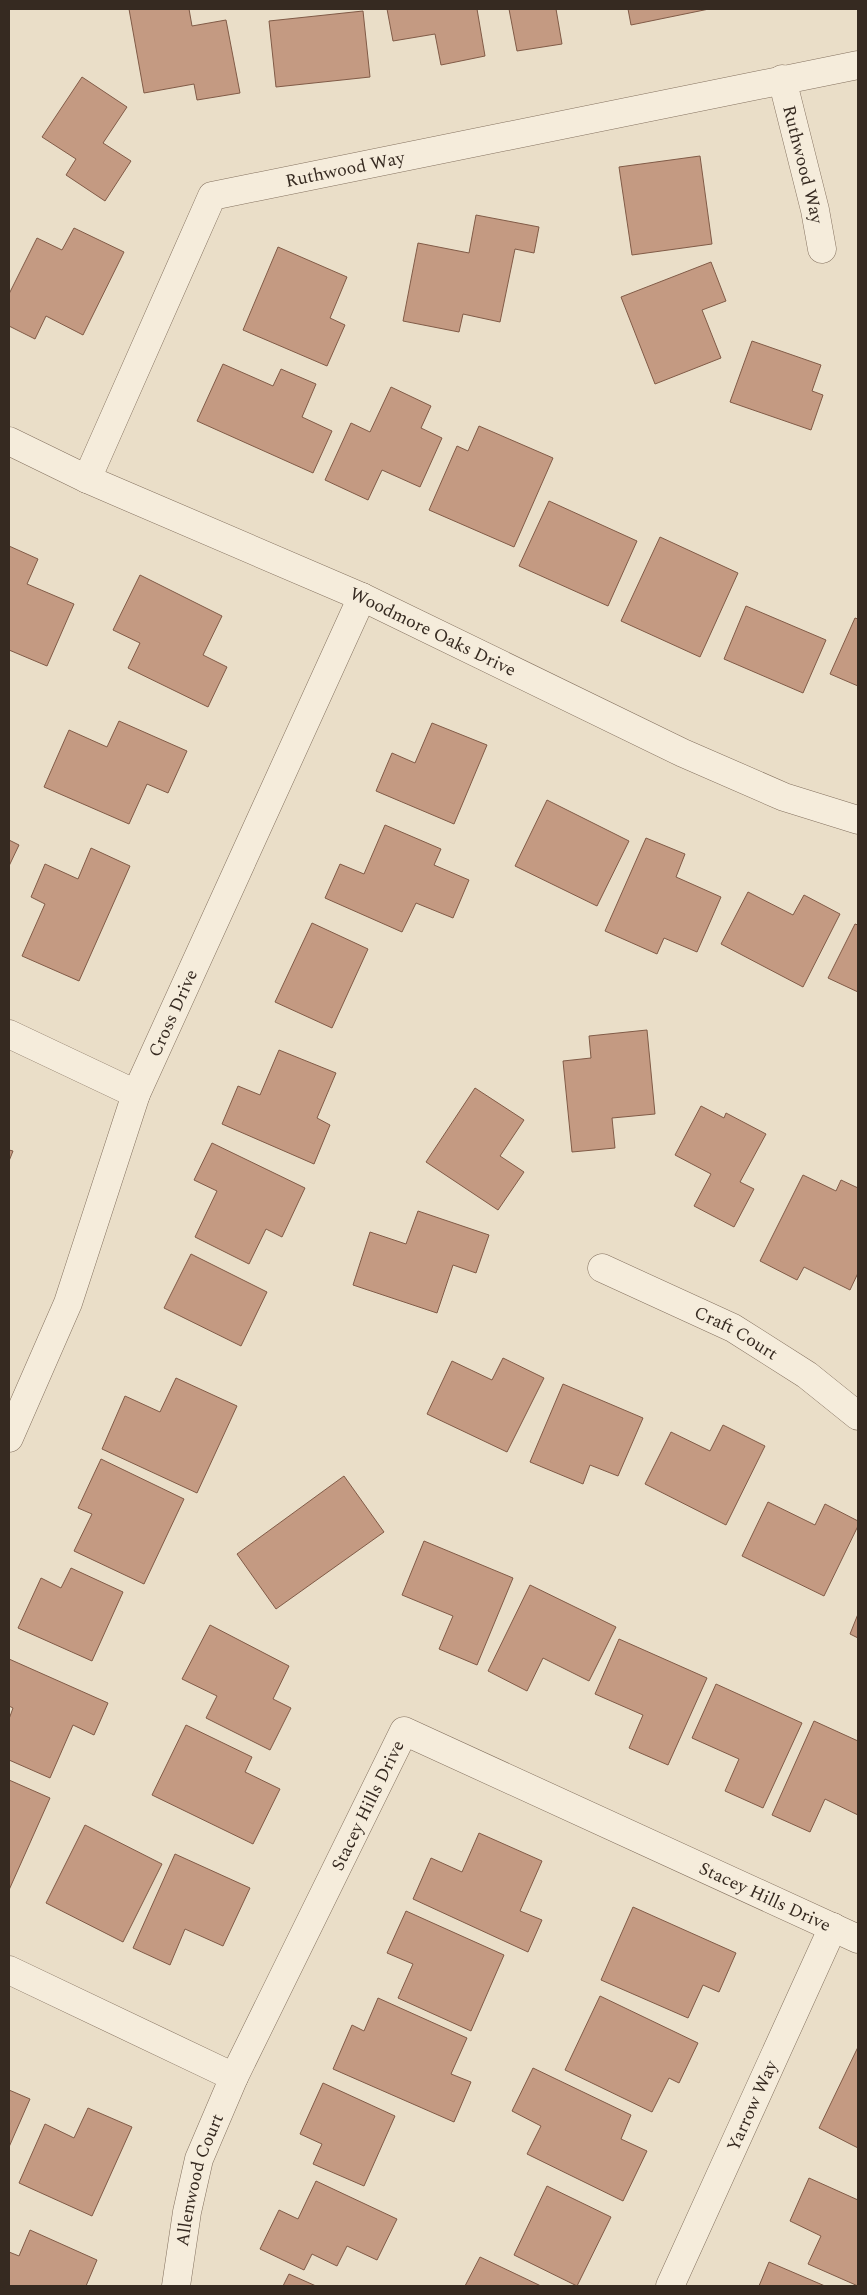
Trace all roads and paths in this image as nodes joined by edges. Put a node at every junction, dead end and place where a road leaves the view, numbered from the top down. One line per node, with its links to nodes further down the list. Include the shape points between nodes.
1 (858, 65): 2 (street, Ruthwood Way)
2 (782, 79): 3 (street, Ruthwood Way); 5 (street, Ruthwood Way, via 212,196)
3 (822, 249)
4 (9, 442): 5 (street, Woodmore Oaks Drive)
5 (86, 479): 6 (street, Woodmore Oaks Drive)
6 (362, 597): 7 (street, Woodmore Oaks Drive, via 683,753 784,797); 9 (street, Cross Drive)
7 (858, 820)
8 (9, 1034): 9 (street)
9 (136, 1094): 12 (street, Cross Drive, via 68,1303)
10 (602, 1268): 11 (street, Craft Court, via 732,1328 807,1375)
11 (858, 1416)
12 (9, 1438)
13 (833, 1927): 14 (street, Stacey Hills Drive); 16 (street, Stacey Hills Drive, via 404,1731); 18 (street, Yarrow Way)
14 (858, 1939)
15 (9, 1970): 16 (street)
16 (234, 2077): 17 (street, Allenwood Court, via 200,2159 187,2212)
17 (176, 2286)
18 (670, 2286)

